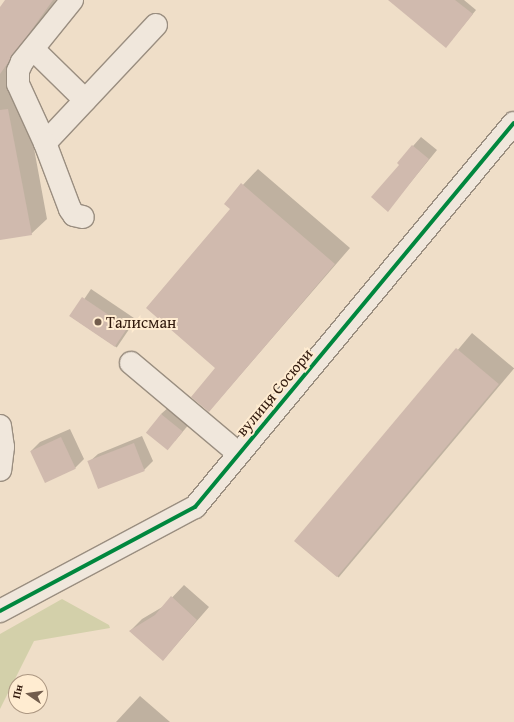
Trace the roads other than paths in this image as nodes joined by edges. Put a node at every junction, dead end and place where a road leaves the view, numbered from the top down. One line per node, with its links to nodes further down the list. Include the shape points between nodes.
1 (72, 0): 3 (street)
2 (156, 25): 4 (street)
3 (33, 49): 4 (street); 6 (street, via 18,72 18,84)
4 (85, 100): 6 (street)
5 (511, 132): 10 (street, вулиця Сосюри)
6 (45, 143): 7 (street, via 70,209 74,215)
7 (83, 216)
8 (131, 363): 10 (street)
9 (0, 426): 11 (street, via 3,447)
10 (239, 454): 12 (street, вулиця Сосюри, via 195,507)
11 (0, 470)
12 (0, 611)

